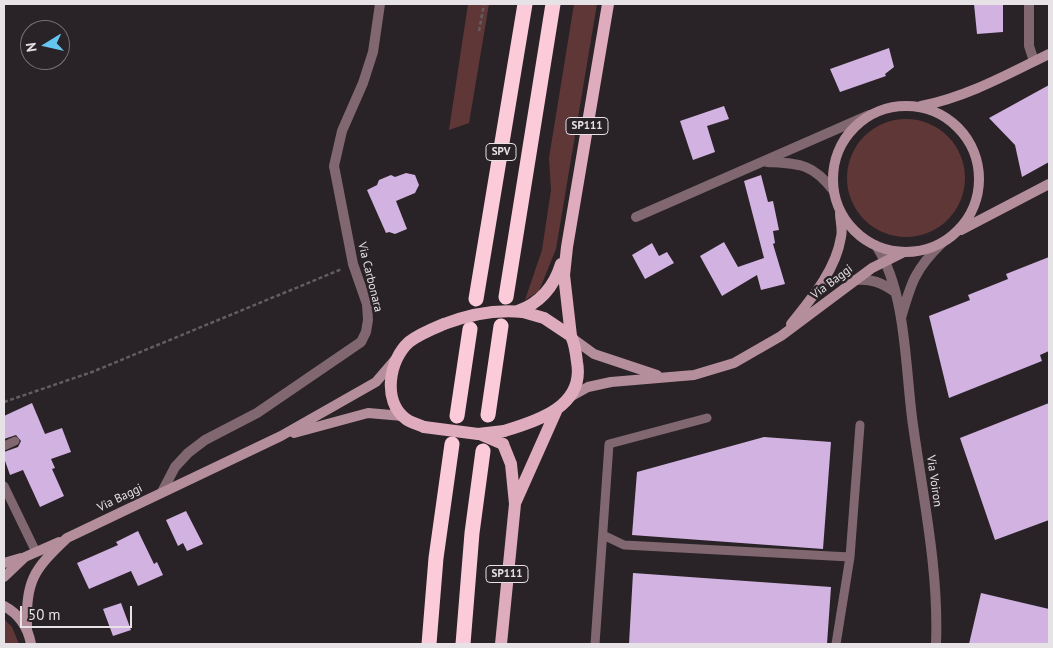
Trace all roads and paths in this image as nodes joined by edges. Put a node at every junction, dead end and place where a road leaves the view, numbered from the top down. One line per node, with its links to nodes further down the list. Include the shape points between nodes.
1 (380, 4): 23 (street, Via Carbonara, via 373,52 342,131 334,166)
2 (484, 4): 7 (path)
3 (525, 4): 27 (highway, SPV)
4 (552, 4): 26 (highway, SPV)
5 (608, 4): 20 (main road, SP111)
6 (1029, 4): 9 (street, via 1028,46)
7 (479, 31)
8 (1049, 54): 9 (main road, Via Baggi)
9 (1034, 61): 10 (main road, Via Baggi, via 946,102)
10 (921, 106): 11 (main road, Via Baggi, via 885,108); 17 (main road, Via Baggi, via 940,113 956,125 969,140 977,158 978,198)
11 (869, 115): 12 (street, Via Baggi); 14 (main road, Via Baggi, via 852,129 840,147 833,168)
12 (764, 162): 14 (street, Via Baggi, via 799,164 820,174); 16 (street, Via Baggi)
13 (1049, 184): 17 (main road, Via Baggi)
14 (833, 190): 15 (main road, Via Baggi)
15 (840, 210): 19 (main road, Via Baggi, via 849,226); 32 (main road, Via Baggi, via 842,236 832,264 817,291)
16 (636, 217)
17 (958, 232): 18 (main road, Via Baggi)
18 (942, 243): 21 (main road, Via Baggi); 29 (street, Via Voiron, via 923,262 911,283)
19 (877, 247): 21 (main road, Via Baggi); 22 (street, Via Voiron)
20 (567, 248): 28 (main road, SP111, via 558,276 539,301); 33 (main road, SP111, via 564,275)
21 (902, 253): 22 (main road, Via Baggi)
22 (886, 260): 24 (main road, Via Baggi); 25 (street, Via Voiron)
23 (353, 264): 37 (path, via 92,372); 51 (street, Via Carbonara, via 367,304 368,320 361,342 257,414 205,440 175,467)
24 (855, 280): 25 (street, via 870,279); 32 (main road, Via Baggi)
25 (894, 292): 29 (street, Via Voiron)
26 (506, 297)
27 (476, 299)
28 (521, 311): 33 (main road, via 544,318); 34 (main road, bridge, via 488,311 464,316 409,342)
29 (900, 321): 68 (street, Via Voiron, via 932,555)
30 (501, 326): 41 (highway)
31 (470, 329): 40 (highway)
32 (781, 336): 35 (main road, Via Baggi, via 734,363 694,375)
33 (572, 337): 35 (main road, Via Baggi, via 594,354); 36 (main road, SP111, via 578,369 577,383)
34 (396, 360): 39 (main road, via 390,380 391,392); 44 (main road, Via Baggi, via 376,382)
35 (660, 376): 36 (main road, Via Baggi, via 611,382)
36 (570, 397): 38 (main road, SP111)
37 (4, 402)
38 (557, 409): 45 (main road, SP111); 52 (main road, SP111)
39 (403, 416): 44 (main road, Via Baggi, via 368,413); 45 (main road, bridge, via 424,427)
40 (457, 416)
41 (488, 416)
42 (707, 418): 53 (lane, via 609,444)
43 (860, 425): 57 (lane)
44 (280, 436): 51 (main road, Via Baggi)
45 (503, 438): 52 (main road, SP111, via 511,464)
46 (15, 441): 48 (lane)
47 (452, 444): 63 (highway, via 436,558)
48 (4, 446)
49 (483, 452): 64 (highway, via 472,533)
50 (4, 486): 55 (lane)
51 (163, 490): 54 (main road, Via Baggi)
52 (515, 504): 65 (main road, SP111)
53 (603, 535): 57 (lane, via 624,545); 66 (lane)
54 (67, 538): 55 (main road); 61 (main road, Via Baggi, via 41,562 30,583 26,603)
55 (36, 552): 56 (main road)
56 (25, 557): 58 (main road); 59 (main road)
57 (850, 557): 67 (lane)
58 (4, 562)
59 (4, 577)
60 (4, 606): 61 (main road, via 19,618)
61 (29, 636): 62 (street)
62 (38, 644)
63 (429, 644)
64 (463, 644)
65 (501, 644)
66 (595, 644)
67 (836, 644)
68 (936, 644)

